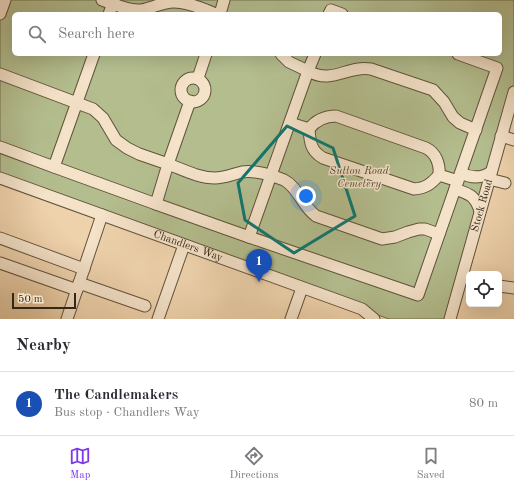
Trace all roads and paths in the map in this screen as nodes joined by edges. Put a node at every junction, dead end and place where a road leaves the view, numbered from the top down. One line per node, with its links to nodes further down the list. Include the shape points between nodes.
1 (5, 0): 7 (street)
2 (102, 0): 4 (street)
3 (224, 0): 6 (street)
4 (112, 6): 5 (street, via 141,10 164,2 176,2)
5 (210, 12)
6 (221, 12)
7 (0, 14)
8 (93, 56): 18 (street)
9 (205, 56): 15 (street)
10 (283, 56): 13 (street, via 289,62)
11 (314, 56): 13 (street)
12 (464, 56): 21 (street, via 498,68)
13 (308, 71): 19 (street); 21 (street, via 315,75 331,76 356,68 371,69 427,88 438,95 460,123)
14 (0, 74): 18 (street)
15 (198, 78): 17 (street, via 205,86 205,93 198,101); 17 (street, via 189,78 182,84 182,94)
16 (514, 92): 22 (street, Stock Road)
17 (190, 101): 25 (street)
18 (77, 103): 25 (street, via 93,109 103,118 116,140 126,148); 26 (street)
19 (290, 123): 20 (street); 29 (street)
20 (310, 129): 27 (street, via 324,117 336,116 426,148 434,156); 27 (street, via 312,148 323,158 414,189 427,186)
21 (476, 130): 31 (street)
22 (501, 136): 23 (street); 28 (street, Stock Road)
23 (514, 140)
24 (0, 147): 26 (street)
25 (168, 164): 29 (street, via 204,177 217,178 250,171); 33 (street)
26 (54, 167): 33 (street)
27 (439, 175): 31 (street)
28 (490, 175): 31 (street, via 468,177); 32 (street); 34 (street, Stock Road)
29 (271, 176): 36 (street, via 291,185 309,211 316,216 374,237 395,237 419,229); 37 (street)
30 (0, 178): 35 (street, Chandlers Way)
31 (458, 181): 34 (street, via 468,194 475,198); 36 (street)
32 (505, 183)
33 (156, 204): 37 (street)
34 (480, 211): 42 (street, Stock Road)
35 (102, 215): 39 (street, Chandlers Way); 41 (street)
36 (439, 234): 37 (street, via 418,296)
37 (249, 237)
38 (0, 238): 41 (street)
39 (184, 245): 45 (street, Chandlers Way); 49 (street)
40 (0, 262): 43 (street)
41 (84, 269): 43 (street)
42 (465, 279): 52 (street, Stock Road)
43 (78, 286): 47 (street); 48 (street)
44 (502, 286): 46 (street)
45 (302, 288): 50 (street); 51 (street, Chandlers Way, via 362,310)
46 (514, 288)
47 (145, 306)
48 (67, 319)
49 (158, 319)
50 (291, 319)
51 (374, 319)
52 (450, 319)

